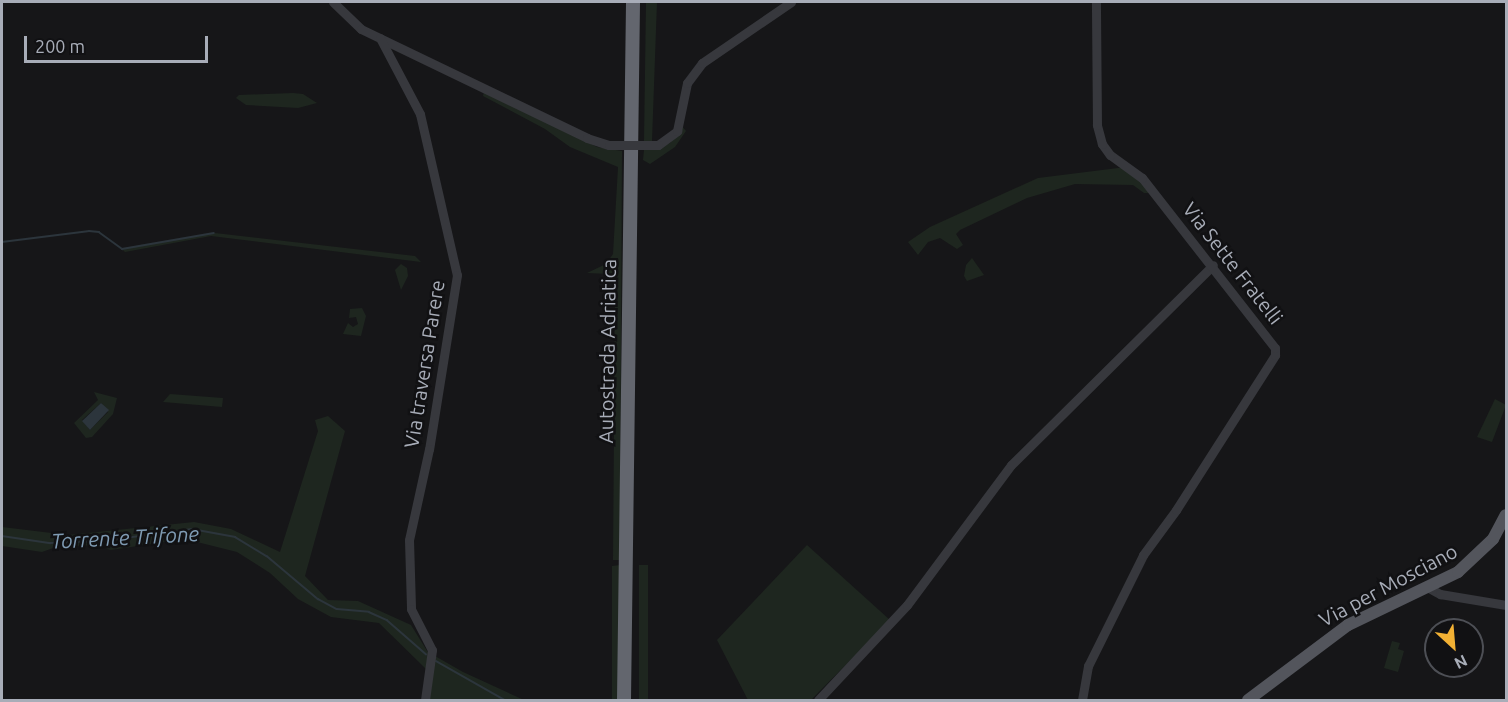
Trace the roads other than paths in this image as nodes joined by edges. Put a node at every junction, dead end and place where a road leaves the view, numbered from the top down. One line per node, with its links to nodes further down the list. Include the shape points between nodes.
1 (333, 2): 6 (street, via 355,25)
2 (633, 2): 12 (highway, Autostrada Adriatica)
3 (641, 2): 13 (highway, Autostrada Adriatica)
4 (791, 2): 6 (street, bridge, via 702,63 687,83 677,131 658,145 609,145 587,138)
5 (1096, 2): 7 (street, Via Sette Fratelli, via 1097,125 1102,144 1142,178)
6 (380, 38): 11 (street, Via traversa Parere, via 420,114 457,275 429,449 409,540 411,609 432,650)
7 (1213, 265): 14 (street, via 1011,465 907,605); 15 (street, Via Sette Fratelli, via 1272,343 1275,355 1143,555 1088,666)
8 (1506, 515): 9 (main road, Via per Mosciano, via 1474,560)
9 (1429, 588): 10 (street, via 1440,594); 16 (main road, Via per Mosciano, via 1348,625)
10 (1506, 605)
11 (425, 700)
12 (624, 700)
13 (632, 700)
14 (818, 700)
15 (1082, 700)
16 (1248, 700)

